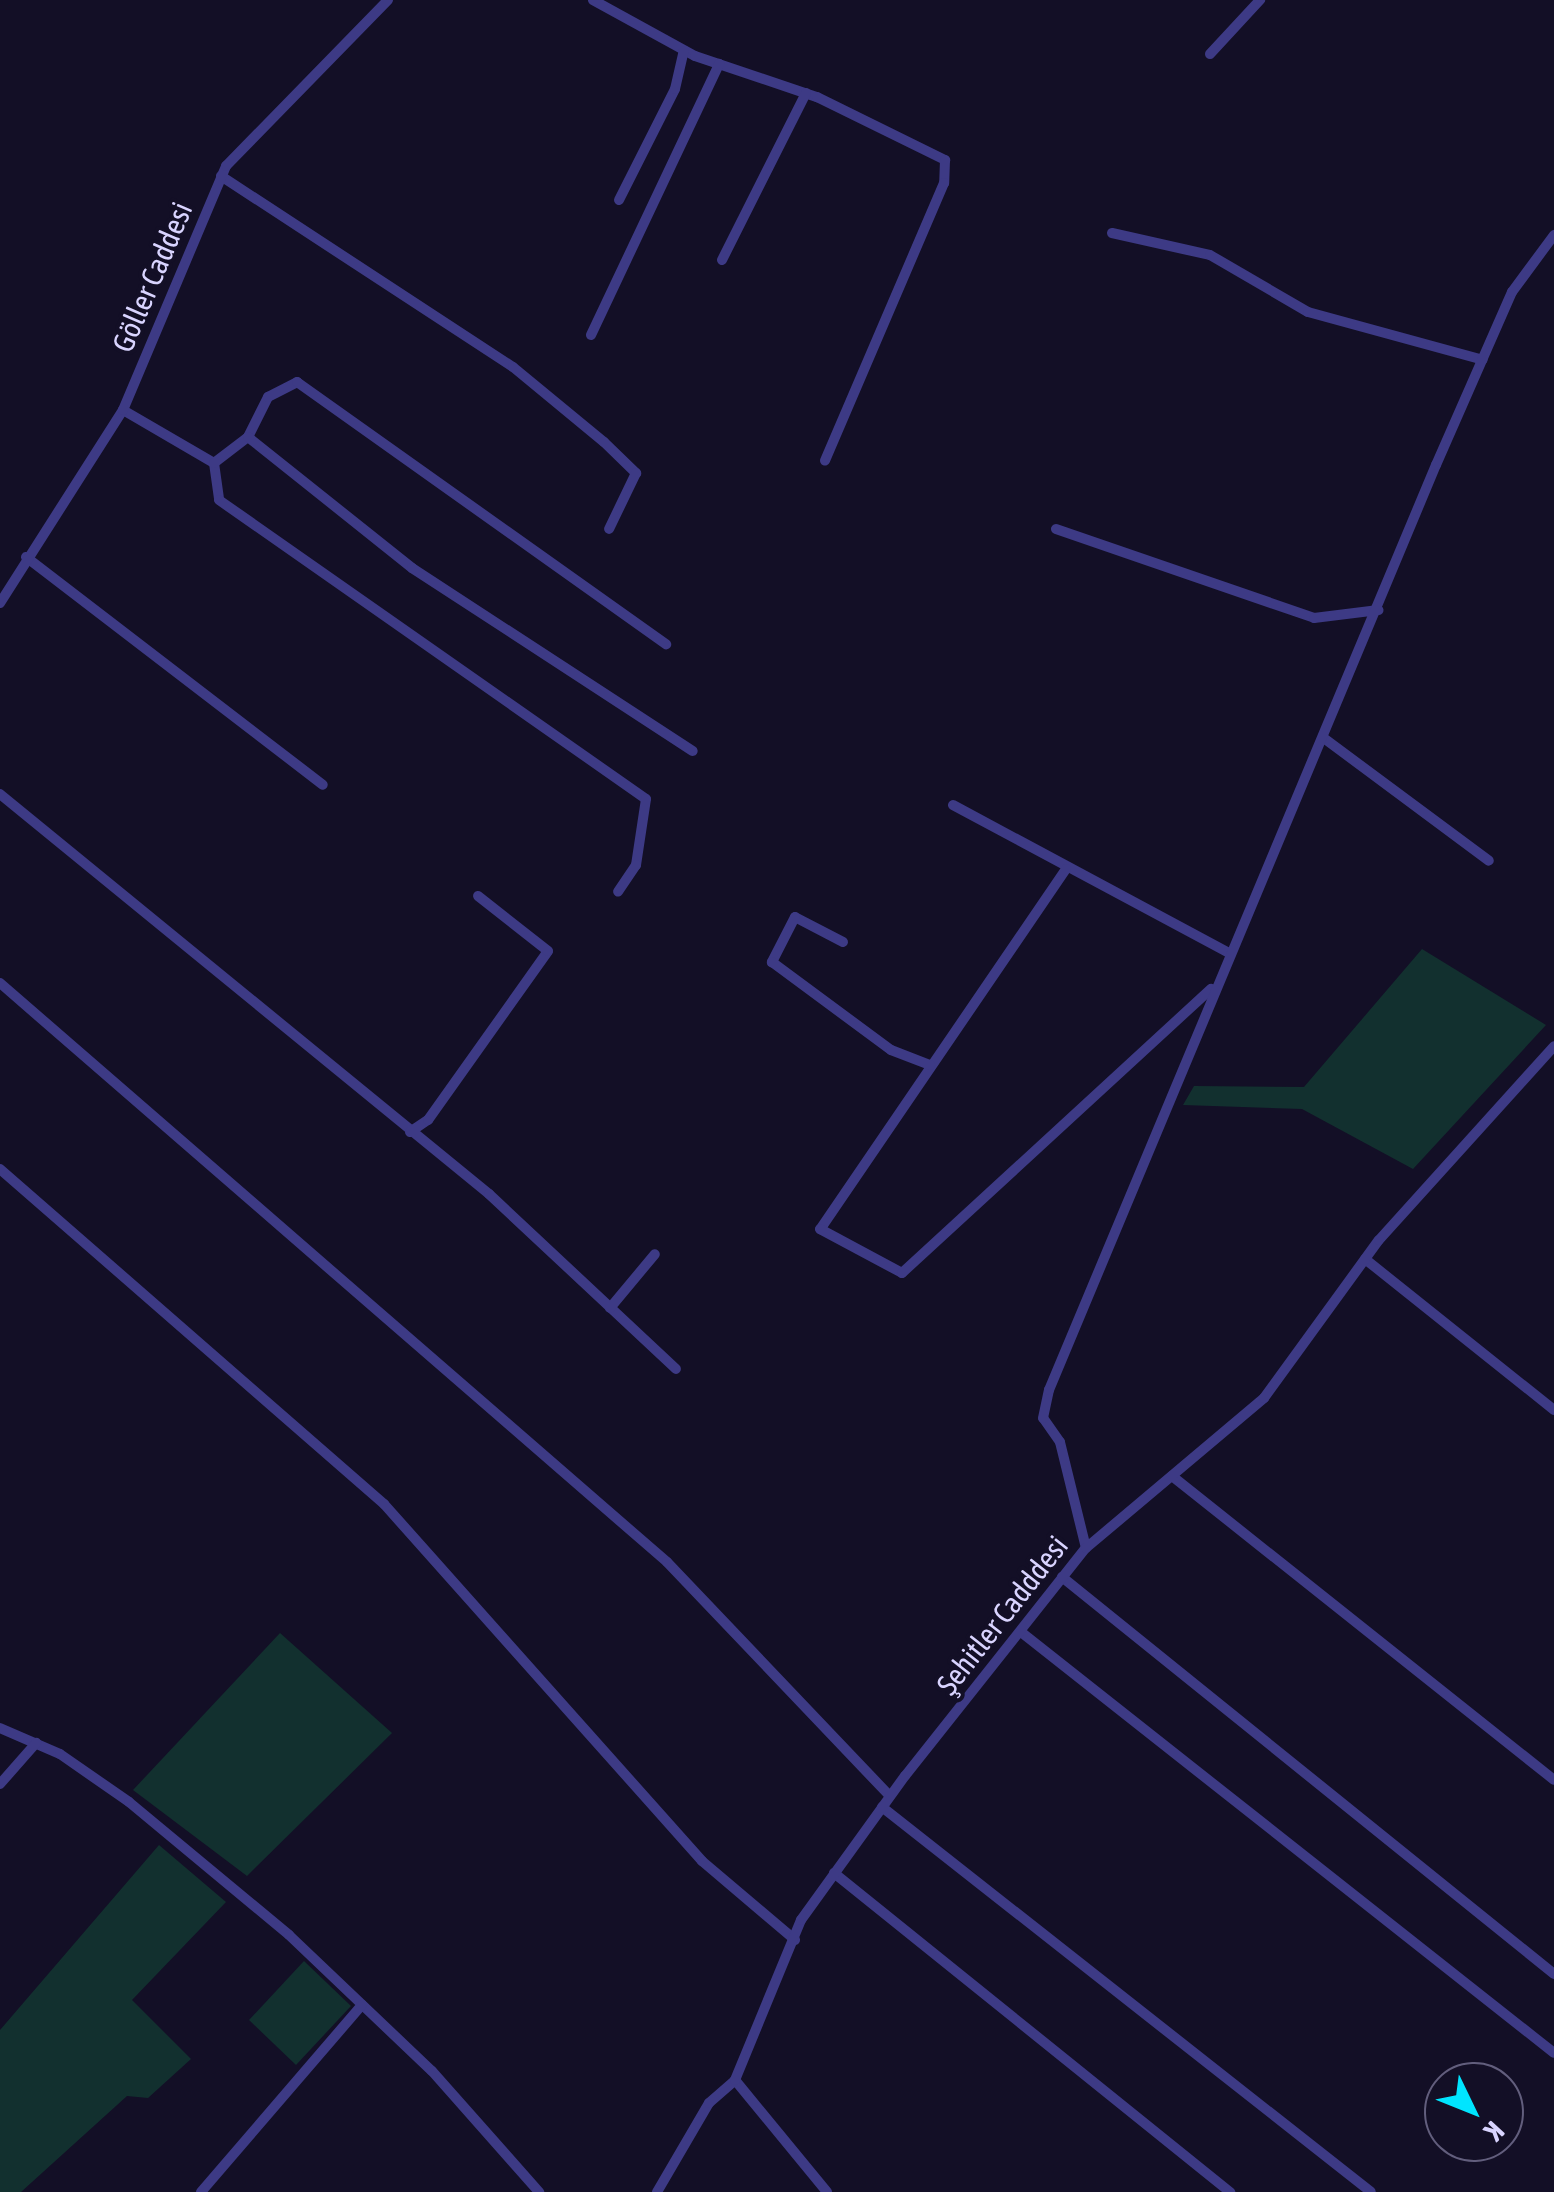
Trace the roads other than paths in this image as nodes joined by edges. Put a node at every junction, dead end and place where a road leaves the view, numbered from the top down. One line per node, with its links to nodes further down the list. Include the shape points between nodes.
1 (388, 0): 8 (street, Göller Caddesi)
2 (593, 0): 4 (street)
3 (1260, 0): 5 (street)
4 (684, 52): 6 (street); 9 (street, via 676,89)
5 (1210, 54)
6 (719, 64): 7 (street); 13 (street)
7 (806, 93): 12 (street); 18 (street, via 936,151 948,170)
8 (221, 176): 15 (street, Göller Caddesi); 20 (street, via 512,367 604,442 636,474)
9 (620, 200)
10 (1112, 233): 14 (street, via 1210,256 1308,312)
11 (1554, 235): 14 (street, via 1512,292)
12 (722, 260)
13 (590, 335)
14 (1482, 360): 23 (street)
15 (123, 410): 17 (street); 21 (street, Göller Caddesi)
16 (248, 437): 17 (street); 24 (street, via 268,397 297,382); 26 (street, via 412,568)
17 (214, 462): 32 (street, via 220,500 646,799 636,865)
18 (824, 462)
19 (1056, 528): 23 (street, via 1314,618)
20 (609, 529)
21 (26, 557): 22 (street, Göller Caddesi); 27 (street)
22 (0, 603)
23 (1380, 610): 25 (street)
24 (666, 644)
25 (1325, 739): 30 (street); 35 (street)
26 (693, 750)
27 (323, 784)
28 (0, 794): 40 (street)
29 (953, 805): 31 (street)
30 (1489, 861)
31 (1066, 869): 35 (street); 39 (street)
32 (618, 892)
33 (478, 896): 40 (street, via 548,951 428,1120)
34 (843, 942): 39 (street, via 795,917 772,962 891,1050)
35 (1229, 952): 37 (street)
36 (0, 982): 55 (street, via 667,1562)
37 (1214, 986): 39 (street, via 902,1273 820,1229); 48 (street, via 1043,1418 1060,1442)
38 (1554, 1046): 43 (street, Şehitler Cadddesi)
39 (930, 1065)
40 (410, 1132): 44 (street)
41 (0, 1169): 58 (street, via 384,1504 702,1862)
42 (656, 1254): 44 (street)
43 (1365, 1260): 46 (street); 47 (street, Şehitler Cadddesi, via 1264,1398)
44 (610, 1308): 45 (street)
45 (676, 1370)
46 (1554, 1410)
47 (1172, 1476): 48 (street, Şehitler Cadddesi); 53 (street)
48 (1086, 1548): 49 (street, Şehitler Cadddesi)
49 (1062, 1576): 50 (street, Şehitler Cadddesi); 59 (street)
50 (1021, 1632): 55 (street, Şehitler Cadddesi); 61 (street, via 1233,1790)
51 (0, 1728): 52 (street)
52 (36, 1743): 54 (street); 60 (street, via 128,1802)
53 (1554, 1780)
54 (0, 1784)
55 (890, 1796): 56 (street, Şehitler Cadddesi)
56 (882, 1807): 57 (street, Şehitler Cadddesi); 68 (street)
57 (834, 1873): 58 (street, Şehitler Cadddesi); 67 (street)
58 (795, 1940): 62 (street, Şehitler Cadddesi)
59 (1554, 1974)
60 (362, 2005): 63 (street); 64 (street)
61 (1554, 2053)
62 (735, 2080): 65 (street, Şehitler Cadddesi, via 709,2104); 66 (street)
63 (202, 2192)
64 (540, 2192)
65 (656, 2192)
66 (826, 2192)
67 (1230, 2192)
68 (1371, 2192)

